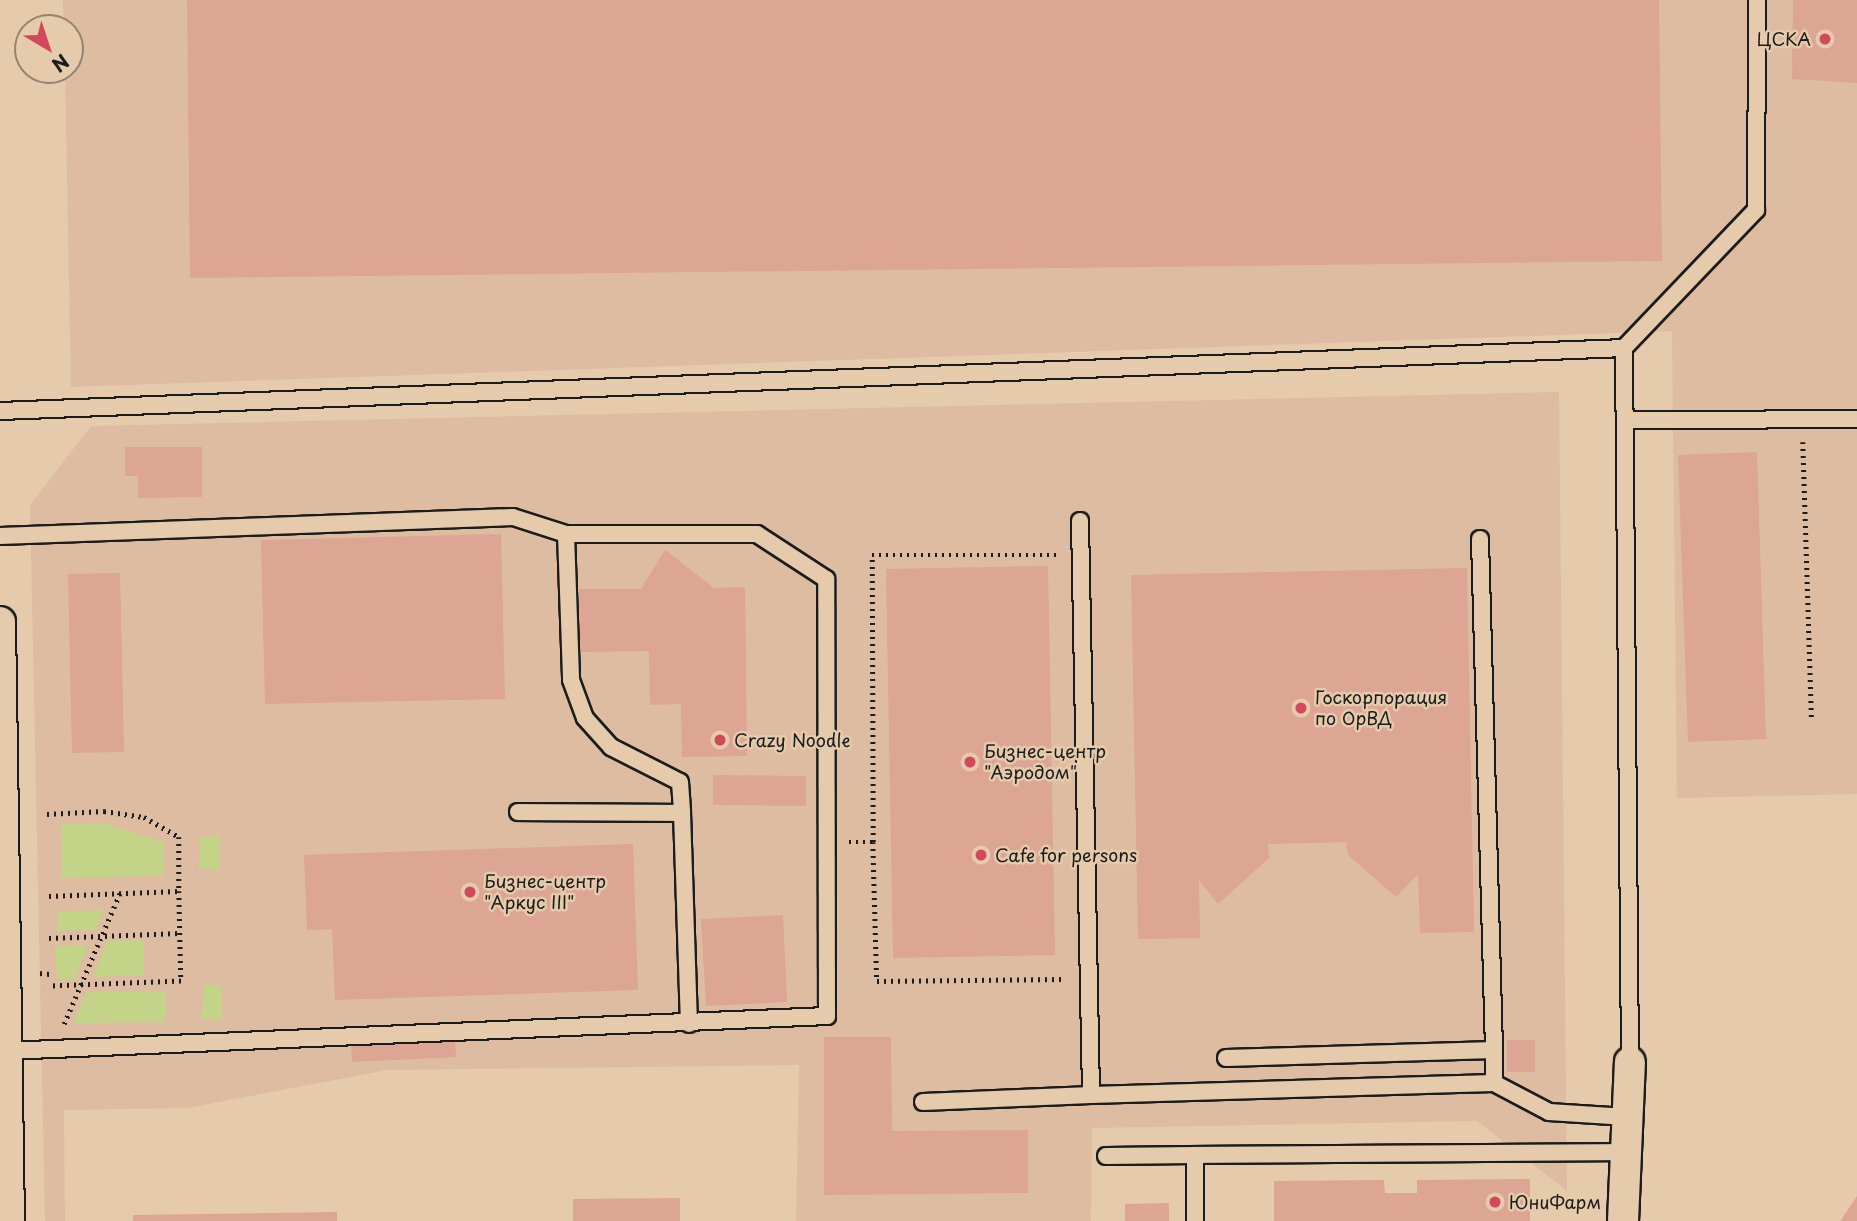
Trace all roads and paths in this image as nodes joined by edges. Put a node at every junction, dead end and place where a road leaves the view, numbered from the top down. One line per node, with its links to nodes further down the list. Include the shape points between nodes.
1 (1757, 0): 2 (lane, via 1756,210)
2 (1624, 348): 3 (lane); 4 (lane)
3 (0, 411)
4 (1625, 419): 5 (lane); 35 (lane)
5 (1802, 419): 6 (lane); 13 (path)
6 (1857, 419)
7 (1080, 521): 11 (lane)
8 (566, 534): 9 (lane, via 513,517); 15 (lane, via 571,680 585,718 611,747 680,782); 18 (lane, via 757,534 826,579)
9 (0, 536)
10 (1480, 540): 33 (lane)
11 (1082, 555): 17 (path, via 872,555); 27 (lane)
12 (0, 622): 32 (street)
13 (1812, 720)
14 (518, 812): 15 (lane)
15 (682, 813): 31 (lane)
16 (47, 814): 19 (path, via 104,811 144,817 179,837)
17 (873, 842): 18 (path); 27 (path, via 877,981)
18 (827, 843): 31 (lane, via 827,1016)
19 (179, 891): 20 (path); 22 (path)
20 (120, 893): 21 (path); 23 (path)
21 (48, 896)
22 (180, 933): 23 (path); 28 (path, via 181,981)
23 (102, 936): 24 (path); 28 (path)
24 (49, 938)
25 (40, 973): 26 (path)
26 (50, 974)
27 (1089, 979): 37 (lane)
28 (81, 985): 29 (path); 30 (path, via 65,1023)
29 (50, 986)
30 (58, 1024)
31 (690, 1024): 32 (lane)
32 (6, 1051): 43 (street)
33 (1494, 1051): 34 (lane); 36 (lane)
34 (1226, 1058)
35 (1630, 1062): 39 (street)
36 (1494, 1083): 37 (lane); 39 (lane, via 1549,1112)
37 (1091, 1095): 38 (lane)
38 (923, 1102)
39 (1627, 1118): 40 (street)
40 (1626, 1152): 42 (lane); 45 (street)
41 (1106, 1156): 42 (lane)
42 (1195, 1156): 44 (lane)
43 (9, 1221)
44 (1195, 1221)
45 (1623, 1221)

